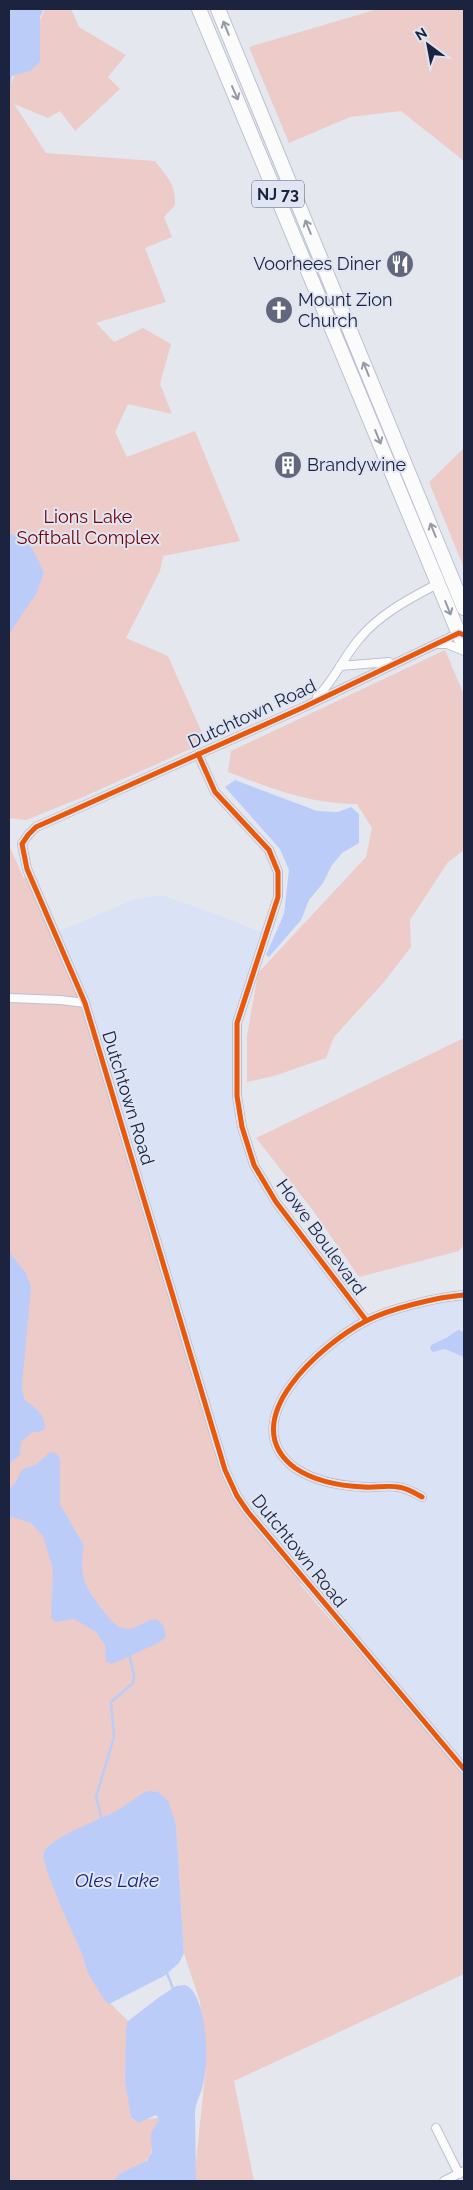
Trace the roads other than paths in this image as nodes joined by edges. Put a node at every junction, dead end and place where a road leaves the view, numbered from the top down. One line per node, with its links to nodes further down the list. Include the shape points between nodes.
1 (199, 9): 4 (highway, NJ 73, one-way to 4)
2 (218, 9): 3 (highway, NJ 73, one-way to 2)
3 (452, 575): 4 (street, Dutchtown Road); 5 (highway, NJ 73)
4 (438, 583): 6 (highway, NJ 73, one-way to 6); 11 (street, Dutchtown Road, via 373,624)
5 (464, 608)
6 (461, 634): 7 (street, Dutchtown Road); 8 (highway, NJ 73)
7 (435, 644): 9 (street, via 447,644); 10 (street, Dutchtown Road)
8 (464, 646)
9 (464, 652)
10 (401, 660): 11 (street, Dutchtown Road); 12 (street, Dutchtown Road)
11 (340, 666): 12 (street, Dutchtown Road, via 325,689)
12 (304, 706): 13 (street, Dutchtown Road)
13 (198, 754): 15 (street, Dutchtown Road, via 36,827 24,840 27,869); 17 (street, Howe Boulevard, via 215,792 269,850 278,872 278,896 237,1023 236,1096 242,1127 254,1165 276,1202)
14 (9, 998): 15 (street)
15 (85, 1003): 19 (street, Dutchtown Road, via 226,1470 237,1496)
16 (464, 1295): 17 (street, via 415,1304)
17 (366, 1320): 18 (street, via 314,1358 296,1377 279,1403 275,1417 274,1432 278,1446 285,1458 306,1474 364,1487 398,1487)
18 (422, 1497)
19 (464, 1769)
20 (436, 2128): 21 (street)
21 (462, 2173): 22 (street)
22 (444, 2181)

